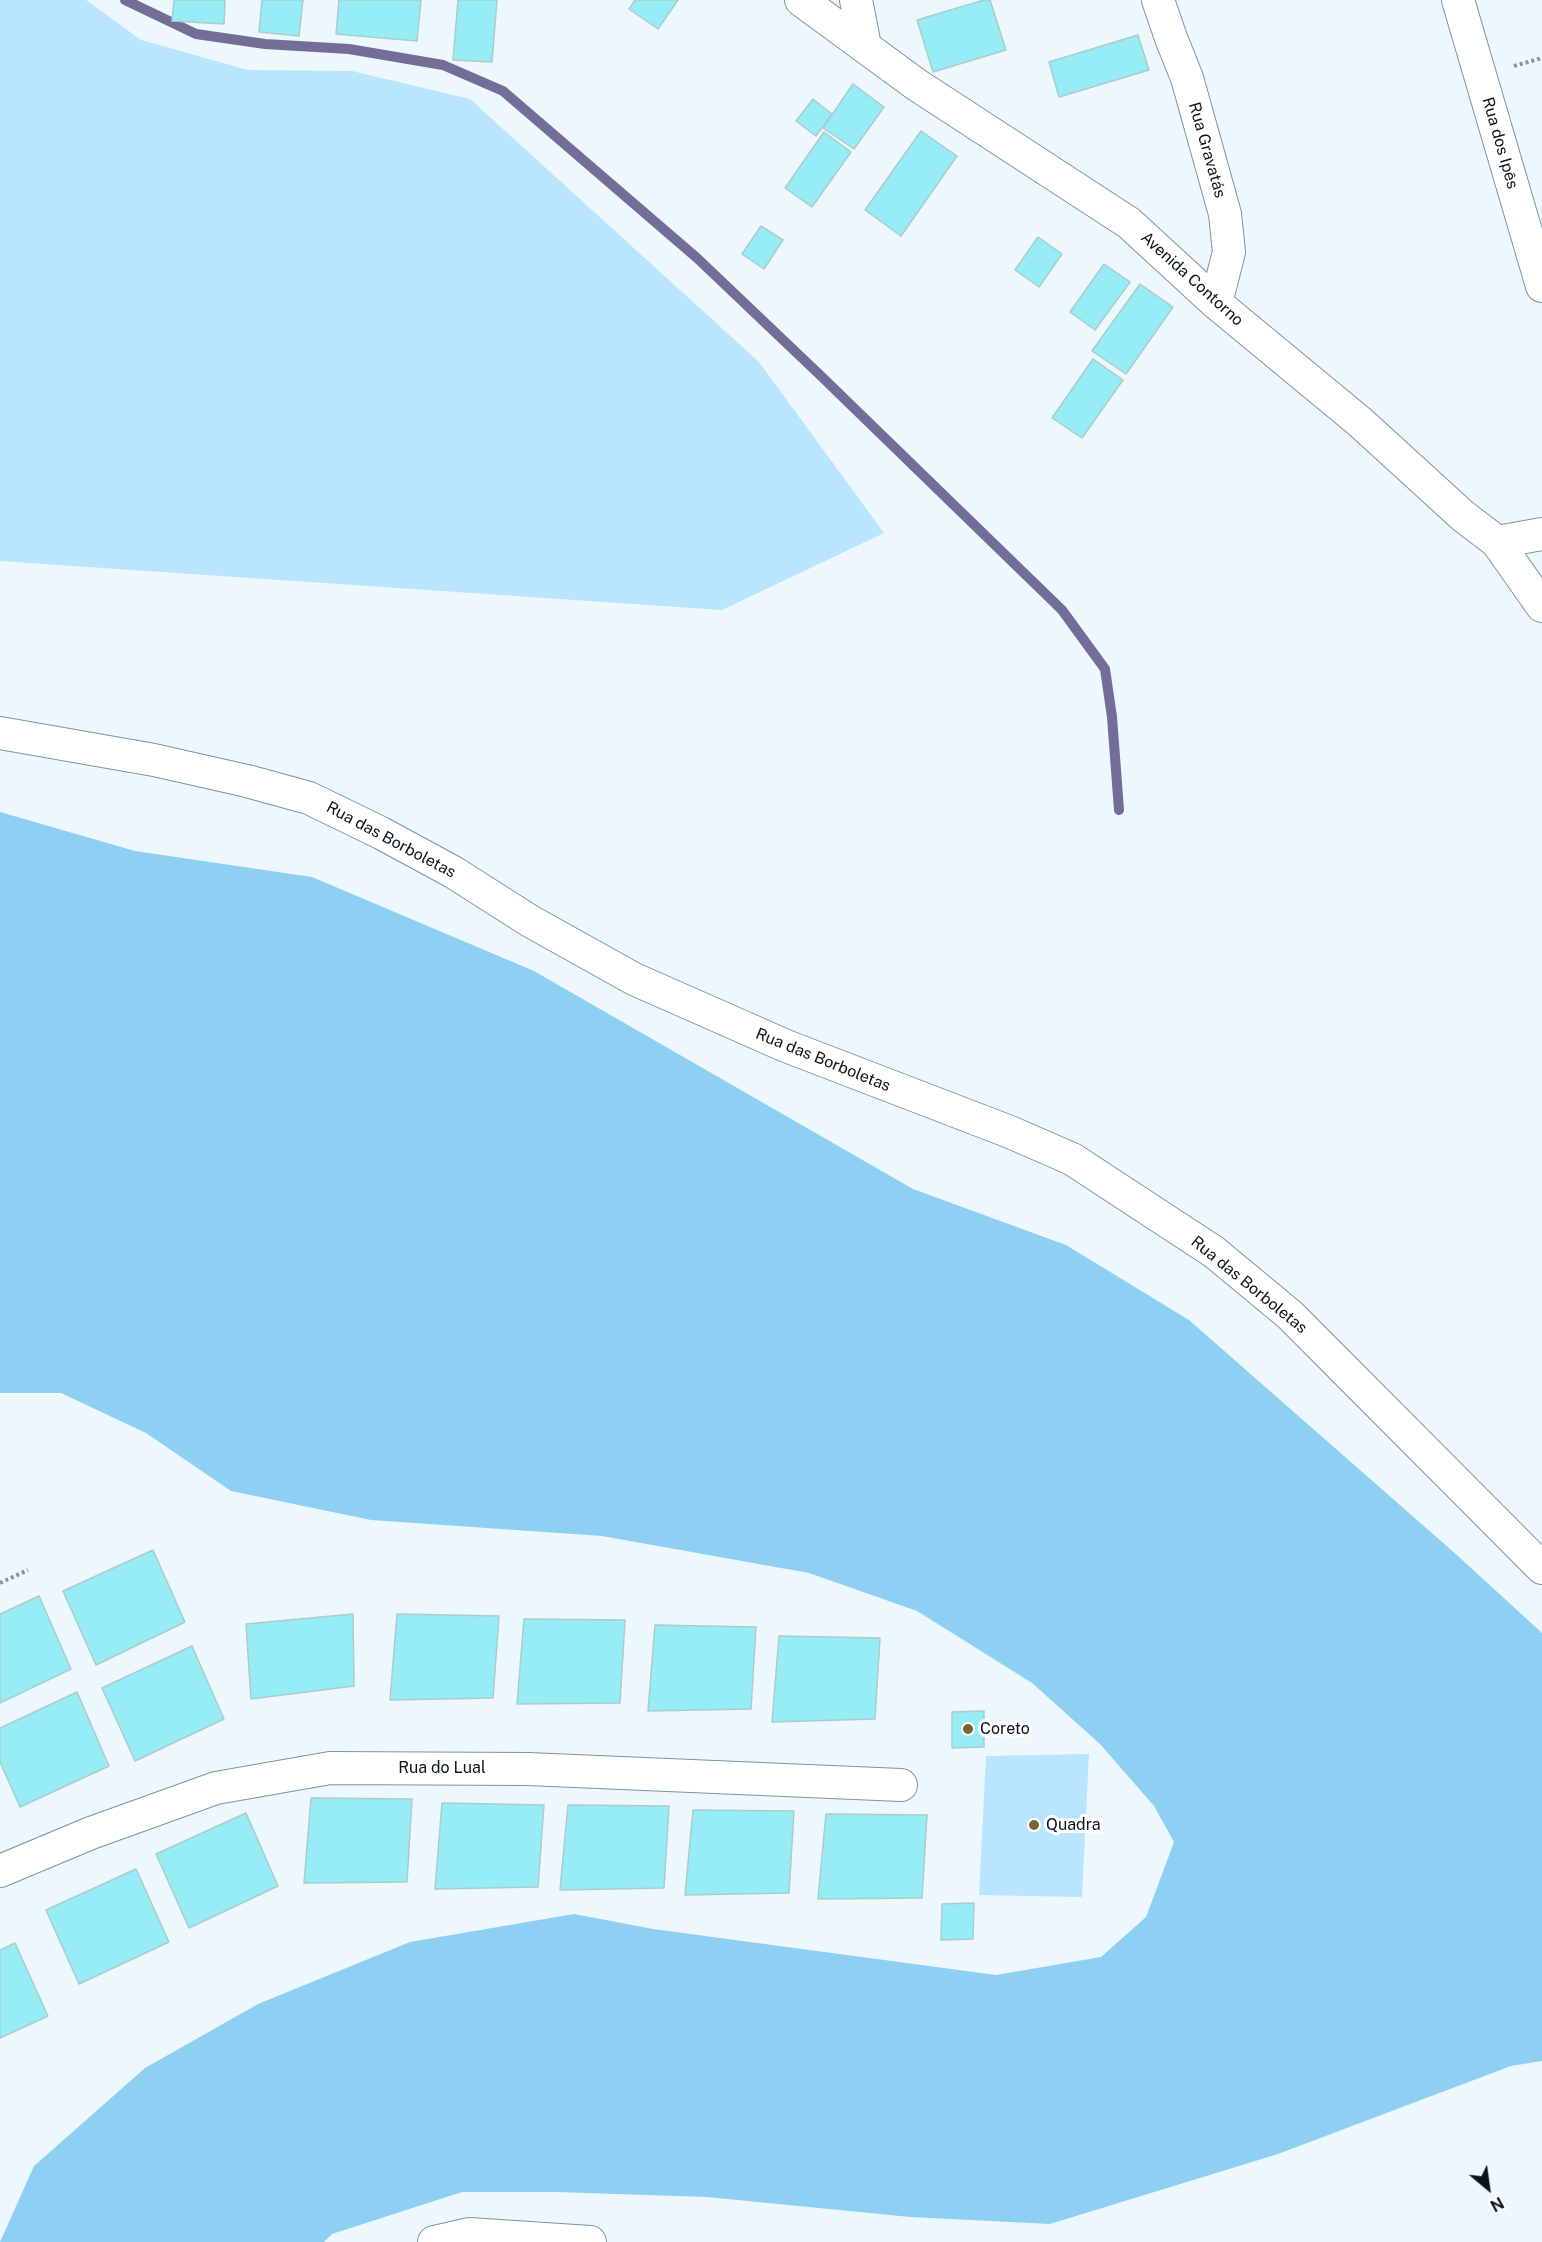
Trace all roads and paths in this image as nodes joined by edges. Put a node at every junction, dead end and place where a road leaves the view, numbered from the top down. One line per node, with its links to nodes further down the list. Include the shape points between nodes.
1 (801, 0): 5 (street, Avenida Contorno)
2 (856, 0): 5 (street)
3 (1158, 0): 7 (street, Rua Gravatás, via 1187,78 1225,214 1228,252)
4 (1458, 0): 6 (street, Rua dos Ipês)
5 (866, 46): 7 (street, Avenida Contorno, via 917,86 1129,223)
6 (1542, 286)
7 (1216, 303): 9 (street, Avenida Contorno)
8 (1542, 534): 9 (street)
9 (1497, 542): 10 (street, Avenida Contorno)
10 (1542, 606)
11 (0, 733): 12 (street, Rua das Borboletas, via 154,760 309,798 453,872 633,979 786,1046 1072,1159 1214,1252 1290,1315)
12 (1542, 1568)
13 (28, 1570): 14 (path)
14 (0, 1582)
15 (901, 1785): 16 (street, Rua do Lual, via 528,1769 330,1768 216,1788)
16 (0, 1871)
17 (434, 2242): 18 (street, via 469,2234)
18 (590, 2242)

